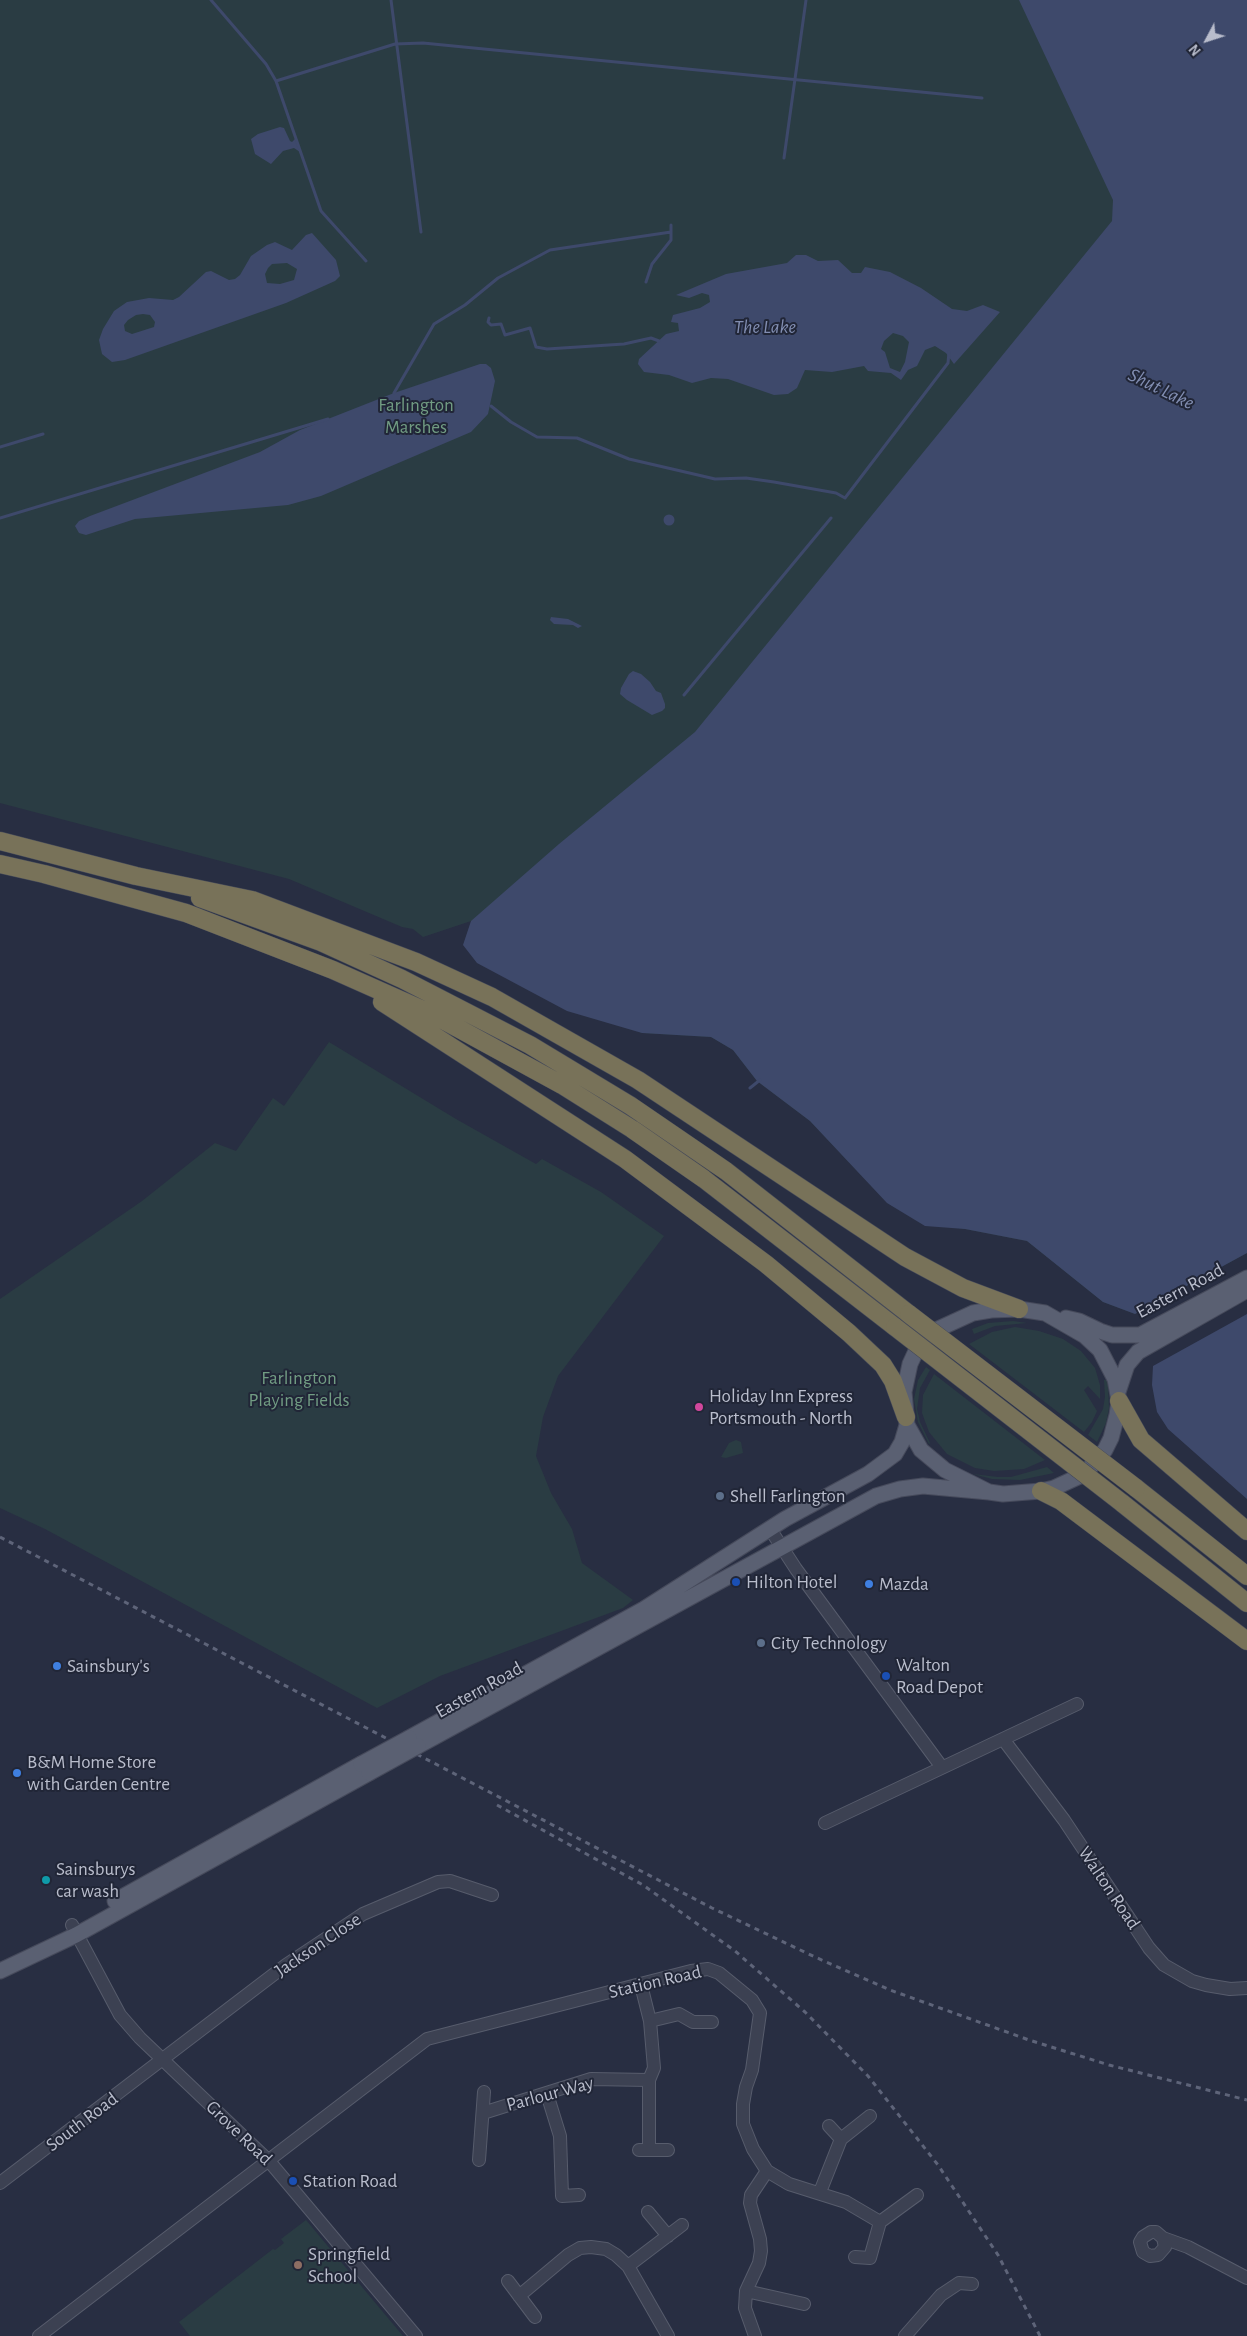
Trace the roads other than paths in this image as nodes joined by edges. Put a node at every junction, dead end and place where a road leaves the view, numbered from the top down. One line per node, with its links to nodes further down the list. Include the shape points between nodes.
1 (0, 841): 3 (highway)
2 (0, 864): 4 (highway, via 186,913)
3 (136, 876): 7 (highway, via 252,900 416,962 492,997 638,1080 905,1257 970,1291); 16 (highway, bridge, via 321,942 402,979 530,1045 631,1106 726,1171)
4 (333, 970): 10 (highway, via 625,1159 766,1264 850,1333 883,1365 893,1381); 17 (highway, bridge, via 432,1014 562,1085 632,1129 704,1179)
5 (1247, 1278): 8 (main road, Eastern Road, via 1140,1335 1112,1335 1079,1321)
6 (1247, 1290): 9 (main road, Eastern Road, via 1138,1352 1127,1365)
7 (1019, 1309): 8 (main road, Eastern Road); 10 (main road, Eastern Road, via 973,1313 927,1337 910,1364 904,1392)
8 (1045, 1313): 9 (main road, via 1085,1336 1100,1350 1111,1370)
9 (1118, 1398): 11 (main road, Eastern Road, via 1111,1438 1096,1462 1080,1476); 14 (highway, via 1141,1440)
10 (906, 1421): 12 (main road, via 916,1444 928,1458); 13 (main road, Eastern Road, via 902,1442 890,1459)
11 (1041, 1491): 12 (main road, Eastern Road); 18 (highway, via 1061,1501)
12 (988, 1492): 15 (main road, Eastern Road, via 923,1486 890,1491)
13 (770, 1529): 15 (street); 21 (main road, Eastern Road, via 658,1601)
14 (1247, 1530)
15 (780, 1546): 21 (main road, Eastern Road); 22 (street)
16 (1247, 1576)
17 (1247, 1603)
18 (1247, 1641)
19 (1077, 1704): 20 (street)
20 (1003, 1739): 22 (street); 29 (street, Walton Road, via 1064,1820 1148,1948 1164,1965 1206,1985)
21 (413, 1742): 25 (main road, Eastern Road, bridge)
22 (941, 1766): 23 (street)
23 (825, 1823)
24 (492, 1895): 32 (street, Jackson Close, via 450,1881 429,1885 380,1905 286,1965)
25 (74, 1930): 26 (main road, Eastern Road); 27 (main road, Eastern Road); 32 (street, Grove Road, via 120,2015)
26 (0, 1960)
27 (0, 1970)
28 (641, 1985): 30 (street); 41 (street, Station Road, via 427,2039); 43 (street, Station Road, via 708,1969 719,1973 752,2000 760,2013 752,2070 743,2104 743,2124)
29 (1247, 1988)
30 (650, 2021): 31 (street, via 679,2014 692,2022); 33 (street)
31 (712, 2022)
32 (163, 2060): 41 (street, Grove Road); 44 (street, South Road)
33 (651, 2074): 35 (street, Parlour Way, via 591,2079); 40 (street, via 644,2150)
34 (484, 2092): 36 (street, Parlour Way)
35 (547, 2094): 36 (street, Parlour Way); 46 (street, via 560,2136 562,2196)
36 (482, 2113): 42 (street, Parlour Way)
37 (870, 2116): 39 (street)
38 (829, 2126): 39 (street)
39 (841, 2139): 45 (street)
40 (668, 2150)
41 (269, 2160): 62 (street, Station Road); 63 (street, Grove Road)
42 (480, 2160)
43 (767, 2171): 45 (street, Station Road, via 789,2184); 58 (street, via 751,2196 761,2251)
44 (0, 2183)
45 (820, 2192): 49 (street, Station Road, via 846,2202)
46 (579, 2195)
47 (910, 2195): 49 (street)
48 (648, 2212): 51 (street)
49 (880, 2222): 53 (street, via 870,2258)
50 (682, 2225): 51 (street)
51 (668, 2236): 54 (street)
52 (1164, 2238): 55 (street)
53 (855, 2256)
54 (628, 2266): 59 (street, via 606,2249 580,2248); 64 (street)
55 (1247, 2278)
56 (508, 2282): 59 (street)
57 (972, 2284): 66 (street, via 959,2283 941,2295)
58 (746, 2291): 60 (street); 65 (street, via 745,2308)
59 (519, 2296): 61 (street)
60 (804, 2304)
61 (535, 2317)
62 (40, 2336)
63 (416, 2336)
64 (668, 2336)
65 (755, 2336)
66 (905, 2336)

